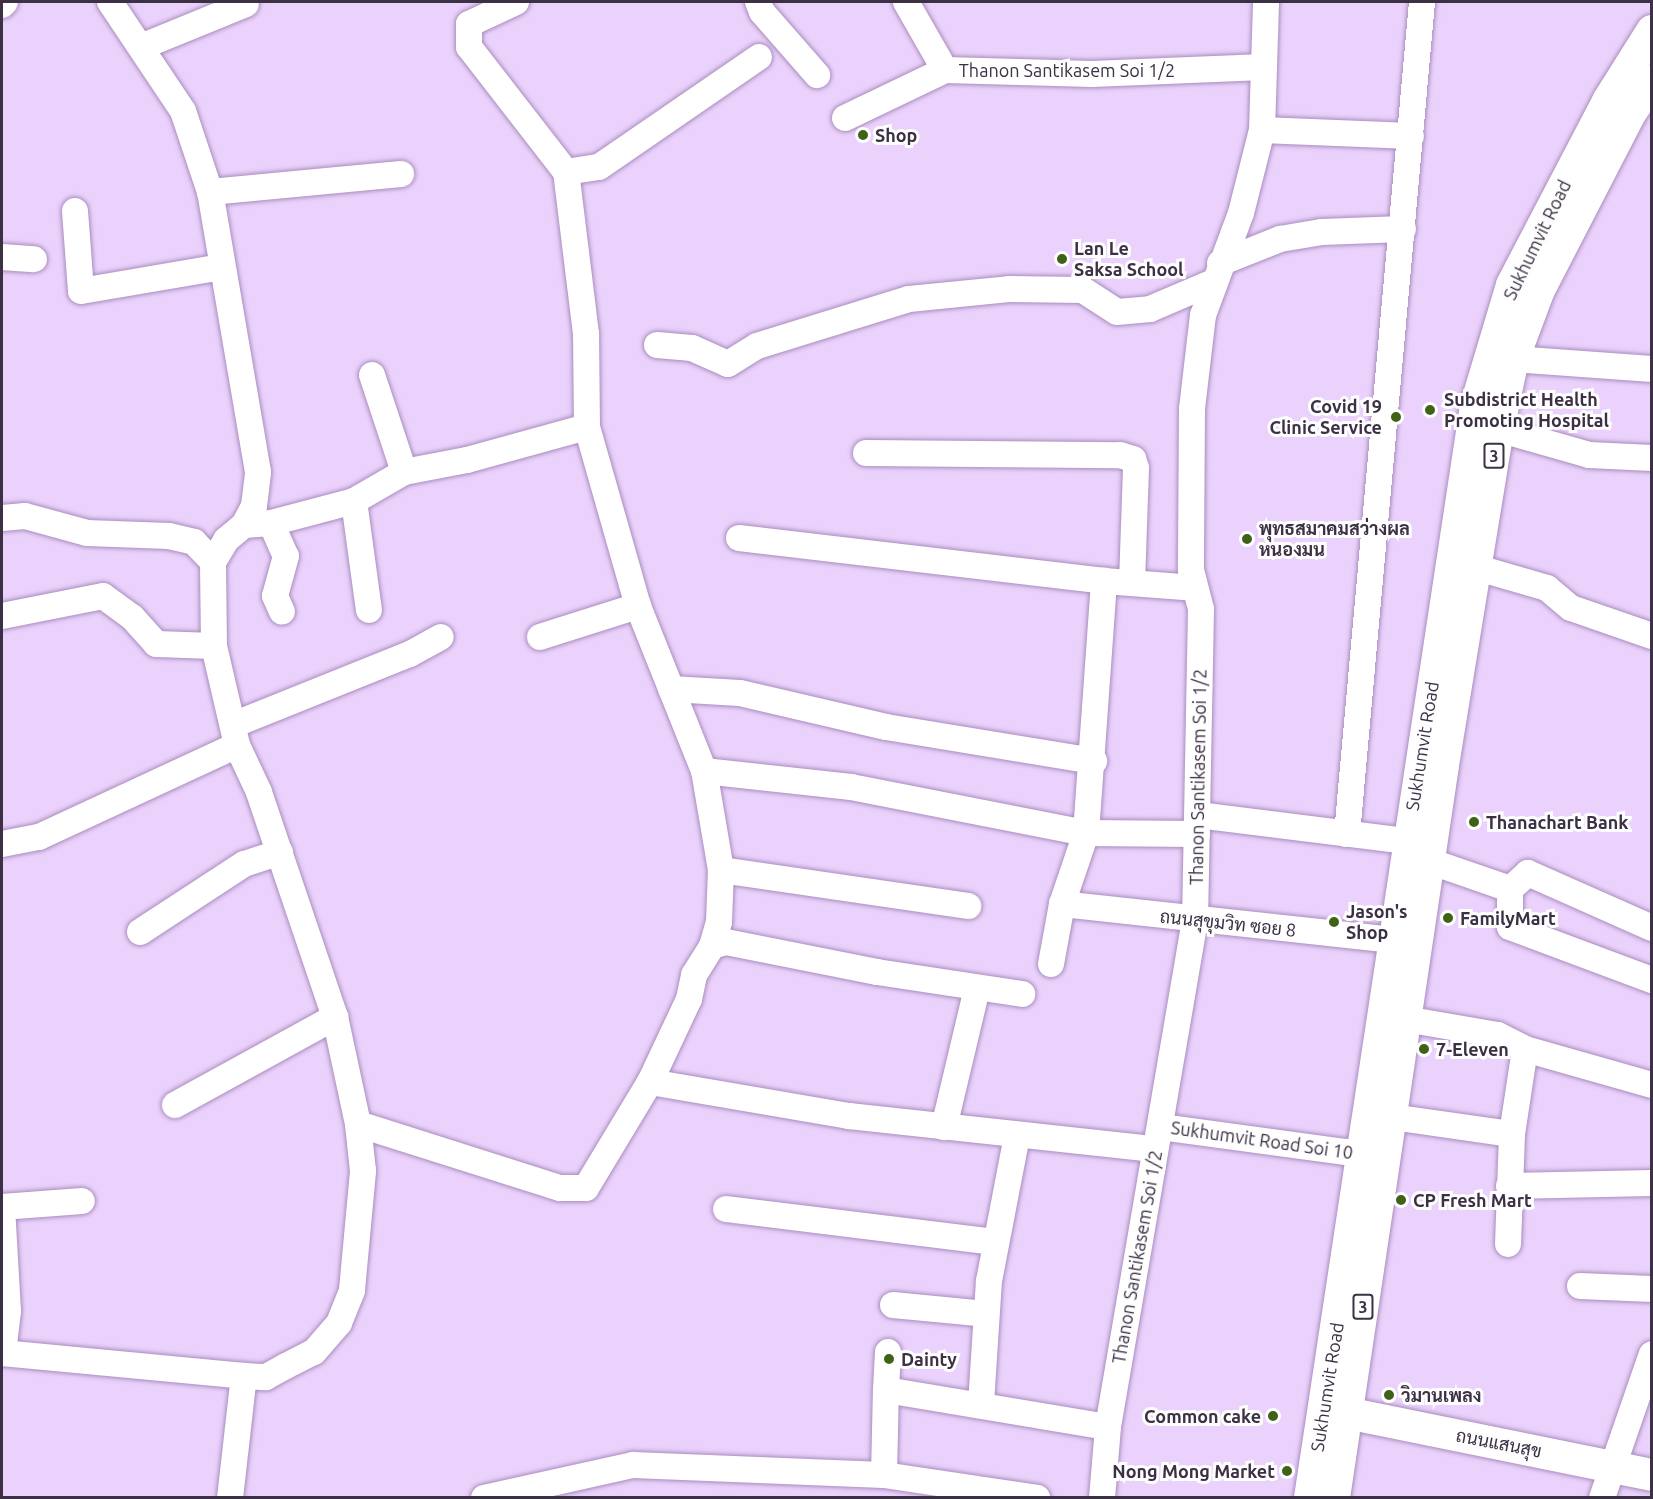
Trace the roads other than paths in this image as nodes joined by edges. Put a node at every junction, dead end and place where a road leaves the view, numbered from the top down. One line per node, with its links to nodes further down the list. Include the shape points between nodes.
1 (5, 2): 9 (street)
2 (110, 2): 11 (street)
3 (516, 2): 20 (street, via 469,24 469,47)
4 (758, 2): 15 (street)
5 (906, 2): 14 (street)
6 (1266, 2): 13 (street, Thanon Santikasem Soi 1/2)
7 (1422, 2): 19 (street)
8 (246, 4): 11 (street)
9 (2, 5)
10 (1652, 31): 64 (main road, Sukhumvit Road / 3, via 1558,193 1512,285 1492,345 1475,414)
11 (143, 46): 22 (street, via 183,111)
12 (759, 57): 20 (street, via 599,167)
13 (1264, 67): 14 (street, Thanon Santikasem Soi 1/2, via 1092,74); 18 (street, Thanon Santikasem Soi 1/2)
14 (945, 70): 17 (street, Thanon Santikasem Soi 1/2)
15 (817, 75)
16 (1652, 81): 30 (main road, Sukhumvit Road / 3, via 1631,112 1539,290)
17 (846, 118)
18 (1262, 130): 19 (street); 28 (street, Thanon Santikasem Soi 1/2, via 1240,213)
19 (1411, 136): 24 (street)
20 (566, 171): 33 (street, via 586,334)
21 (401, 174): 22 (street)
22 (210, 192): 27 (street)
23 (75, 211): 27 (street, via 81,291)
24 (1403, 229): 28 (street, via 1322,232 1280,239); 62 (street)
25 (2, 257): 26 (street)
26 (34, 259)
27 (221, 267): 41 (street, via 258,472 254,506)
28 (1216, 273): 29 (street, via 1150,309 1116,312 1083,290 1009,289 909,299 757,346 728,364 692,348); 47 (street, Thanon Santikasem Soi 1/2, via 1203,315 1192,409)
29 (657, 345)
30 (1513, 359): 31 (street); 34 (main road, Sukhumvit Road / 3)
31 (1652, 369)
32 (372, 375): 37 (street)
33 (587, 427): 37 (street, via 467,460); 48 (street)
34 (1498, 429): 36 (street, via 1589,455); 44 (main road, Sukhumvit Road / 3)
35 (866, 453): 46 (street, via 1120,455 1133,459 1136,468)
36 (1652, 458)
37 (404, 472): 38 (street)
38 (354, 501): 40 (street); 49 (street)
39 (2, 518): 43 (street, via 25,516 87,533 170,536 194,542)
40 (271, 523): 41 (street); 50 (street, via 286,556 275,596)
41 (244, 525): 43 (street, via 226,540)
42 (739, 538): 45 (street)
43 (213, 562): 55 (street)
44 (1478, 568): 52 (street, via 1547,588 1571,608); 64 (main road, Sukhumvit Road / 3)
45 (1104, 581): 46 (street); 58 (street)
46 (1132, 582): 47 (street)
47 (1194, 588): 60 (street, Thanon Santikasem Soi 1/2, via 1202,609)
48 (638, 606): 54 (street); 56 (street)
49 (369, 610)
50 (282, 612)
51 (2, 616): 55 (street, via 103,596 132,616 156,644)
52 (1652, 636)
53 (441, 637): 57 (street)
54 (540, 637)
55 (214, 646): 57 (street)
56 (671, 689): 58 (street, via 740,693 886,727); 59 (street)
57 (235, 735): 63 (street, via 39,837); 65 (street)
58 (1094, 760): 61 (street)
59 (704, 771): 61 (street, via 851,787); 66 (street)
60 (1197, 824): 61 (street); 62 (street); 70 (street, Thanon Santikasem Soi 1/2)
61 (1086, 833): 68 (street)
62 (1347, 834): 64 (street)
63 (2, 844)
64 (1418, 851): 67 (street); 73 (main road, Sukhumvit Road / 3); 80 (main road, Sukhumvit Road / 3)
65 (280, 852): 72 (street, via 244,864); 79 (street)
66 (721, 870): 69 (street); 74 (street, via 719,922)
67 (1510, 889): 71 (street, via 1528,873); 76 (street, via 1510,927)
68 (1062, 904): 70 (street, ถนนสุขุมวิท ซอย 8); 75 (street)
69 (968, 906)
70 (1195, 920): 73 (street, ถนนสุขุมวิท ซอย 8); 90 (street, Thanon Santikasem Soi 1/2)
71 (1652, 928)
72 (140, 932)
73 (1394, 940): 91 (main road, Sukhumvit Road / 3)
74 (712, 946): 77 (street, via 726,942); 82 (street, via 694,975 689,999)
75 (1051, 964)
76 (1652, 980)
77 (977, 988): 78 (street); 87 (street)
78 (1023, 994)
79 (335, 1017): 84 (street); 86 (street)
80 (1405, 1019): 81 (street, via 1498,1035); 85 (main road, Sukhumvit Road / 3)
81 (1525, 1049): 83 (street); 88 (street)
82 (650, 1082): 86 (street, via 586,1188 560,1188); 87 (street, Sukhumvit Road Soi 10, via 849,1116)
83 (1652, 1085)
84 (175, 1105)
85 (1392, 1117): 88 (street); 109 (main road, Sukhumvit Road / 3)
86 (358, 1124): 106 (street, via 362,1183 352,1290 339,1323 314,1352 266,1377)
87 (944, 1127): 89 (street, Sukhumvit Road Soi 10)
88 (1512, 1134): 93 (street)
89 (1017, 1135): 90 (street, Sukhumvit Road Soi 10); 97 (street)
90 (1158, 1138): 91 (street, Sukhumvit Road Soi 10); 110 (street, Thanon Santikasem Soi 1/2)
91 (1362, 1154): 118 (main road, Sukhumvit Road / 3)
92 (1652, 1183): 93 (street)
93 (1509, 1186): 98 (street)
94 (82, 1201): 95 (street)
95 (2, 1207): 104 (street, via 8,1311)
96 (726, 1209): 97 (street)
97 (994, 1242): 102 (street)
98 (1508, 1244)
99 (1580, 1286): 100 (street)
100 (1652, 1289)
101 (892, 1305): 102 (street)
102 (986, 1314): 108 (street)
103 (888, 1352): 107 (street)
104 (2, 1353): 106 (street)
105 (1652, 1354): 111 (street)
106 (244, 1376): 114 (street)
107 (886, 1390): 108 (street); 112 (street)
108 (981, 1404): 110 (street)
109 (1347, 1413): 111 (main road, ถนนแสนสุข); 119 (main road, Sukhumvit Road / 3)
110 (1108, 1427): 117 (street, Thanon Santikasem Soi 1/2)
111 (1612, 1465): 113 (main road, ถนนแสนสุข); 120 (street)
112 (884, 1475): 115 (street, via 633,1465); 116 (street)
113 (1652, 1475)
114 (230, 1497)
115 (484, 1497)
116 (1037, 1497)
117 (1102, 1497)
118 (1310, 1497)
119 (1334, 1497)
120 (1602, 1497)

